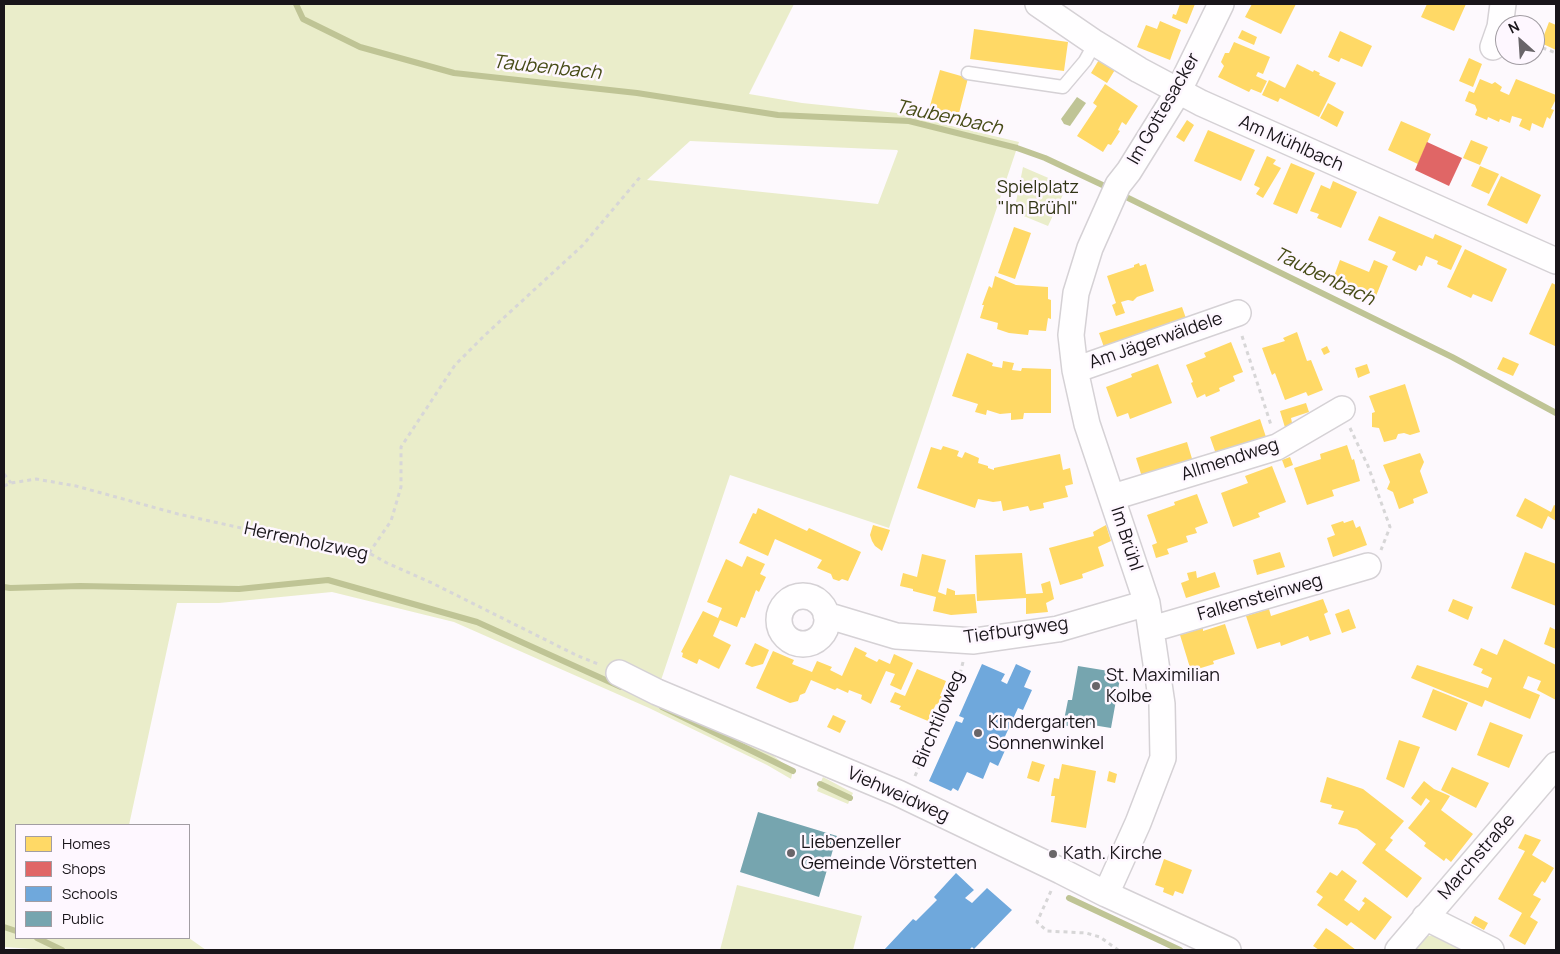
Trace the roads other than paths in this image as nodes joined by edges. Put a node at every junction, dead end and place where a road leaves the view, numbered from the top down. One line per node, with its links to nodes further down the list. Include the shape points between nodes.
1 (1038, 4): 4 (street, Am Mühlbach)
2 (1221, 4): 7 (street, Im Gottesacker)
3 (1503, 4): 5 (street, via 1500,27)
4 (1095, 43): 6 (lane, via 1086,61 1063,87); 7 (street, Am Mühlbach)
5 (1492, 46)
6 (968, 73)
7 (1178, 92): 8 (street, Im Gottesacker); 9 (street, Am Mühlbach)
8 (1115, 193): 11 (street, Im Brühl, via 1090,248 1076,293 1071,335)
9 (1556, 261)
10 (1234, 314): 11 (street, Am Jägerwäldele)
11 (1075, 370): 13 (street, Im Brühl, via 1087,424)
12 (1342, 409): 13 (street, Allmendweg, via 1277,448)
13 (1113, 497): 15 (street, Im Brühl)
14 (1368, 566): 17 (street, Falkensteinweg)
15 (1147, 603): 16 (street, Tiefburgweg, via 1058,629 974,641 896,636); 17 (street, Im Brühl)
16 (826, 614)
17 (1152, 629): 20 (street, Im Brühl, via 1162,704 1163,758)
18 (619, 673): 20 (street, Viehweidweg, via 904,796)
19 (1556, 765): 21 (street, Marchstraße)
20 (1106, 894): 22 (street, Viehweidweg)
21 (1426, 917): 23 (street, Marchstraße); 24 (street)
22 (1228, 950)
23 (1398, 950)
24 (1491, 950)

